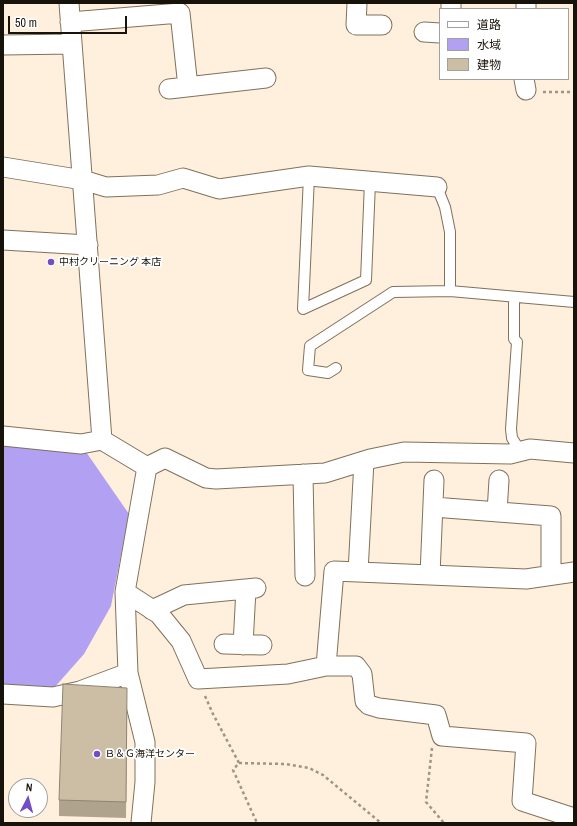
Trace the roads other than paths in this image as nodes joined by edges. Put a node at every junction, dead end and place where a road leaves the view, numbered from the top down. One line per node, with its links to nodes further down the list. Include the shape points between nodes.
1 (69, 3): 4 (street)
2 (357, 3): 5 (street, via 356,25)
3 (150, 9): 4 (street); 9 (street, via 180,13)
4 (70, 22): 6 (street)
5 (382, 26)
6 (72, 44): 7 (street); 13 (street)
7 (3, 45)
8 (266, 78): 9 (street)
9 (188, 87): 10 (street)
10 (169, 89)
11 (3, 167): 13 (street)
12 (309, 176): 13 (street, via 220,189 183,178 158,185 106,187); 14 (street); 14 (lane, via 303,309 366,280)
13 (83, 180): 17 (street)
14 (370, 182): 15 (street)
15 (437, 187): 18 (lane, via 445,207 450,232)
16 (3, 240): 17 (street)
17 (88, 245): 23 (street)
18 (450, 291): 19 (lane); 21 (lane, via 393,292 310,346 308,370 328,373)
19 (514, 297): 20 (lane); 24 (lane, via 514,339 517,342 511,429 512,438 517,446)
20 (574, 302)
21 (336, 368)
22 (3, 436): 23 (street, via 81,444)
23 (102, 440): 27 (street)
24 (525, 451): 25 (street, via 530,449); 26 (street, via 510,454 404,452)
25 (574, 453)
26 (364, 461): 28 (street, via 325,473); 33 (street)
27 (147, 467): 28 (street, via 165,458 206,478); 38 (street)
28 (303, 474): 37 (street)
29 (434, 480): 31 (street)
30 (499, 480): 32 (street)
31 (432, 507): 32 (street); 36 (street)
32 (497, 512): 35 (street, via 551,516)
33 (358, 572): 36 (street); 41 (street, via 334,571)
34 (574, 572): 35 (street)
35 (552, 574): 36 (street, via 526,579)
36 (430, 575)
37 (305, 576)
38 (125, 592): 39 (street); 42 (street)
39 (152, 610): 40 (street, via 184,595 251,589 234,645); 41 (street, via 159,614 181,641 198,679 288,674)
40 (262, 645)
41 (326, 666): 44 (street, via 356,666 362,674 365,701 369,705 436,715 442,736 526,743 522,801 571,817)
42 (128, 673): 43 (street, via 80,691 53,696); 45 (street, via 145,742)
43 (3, 694)
44 (574, 822)
45 (141, 823)

